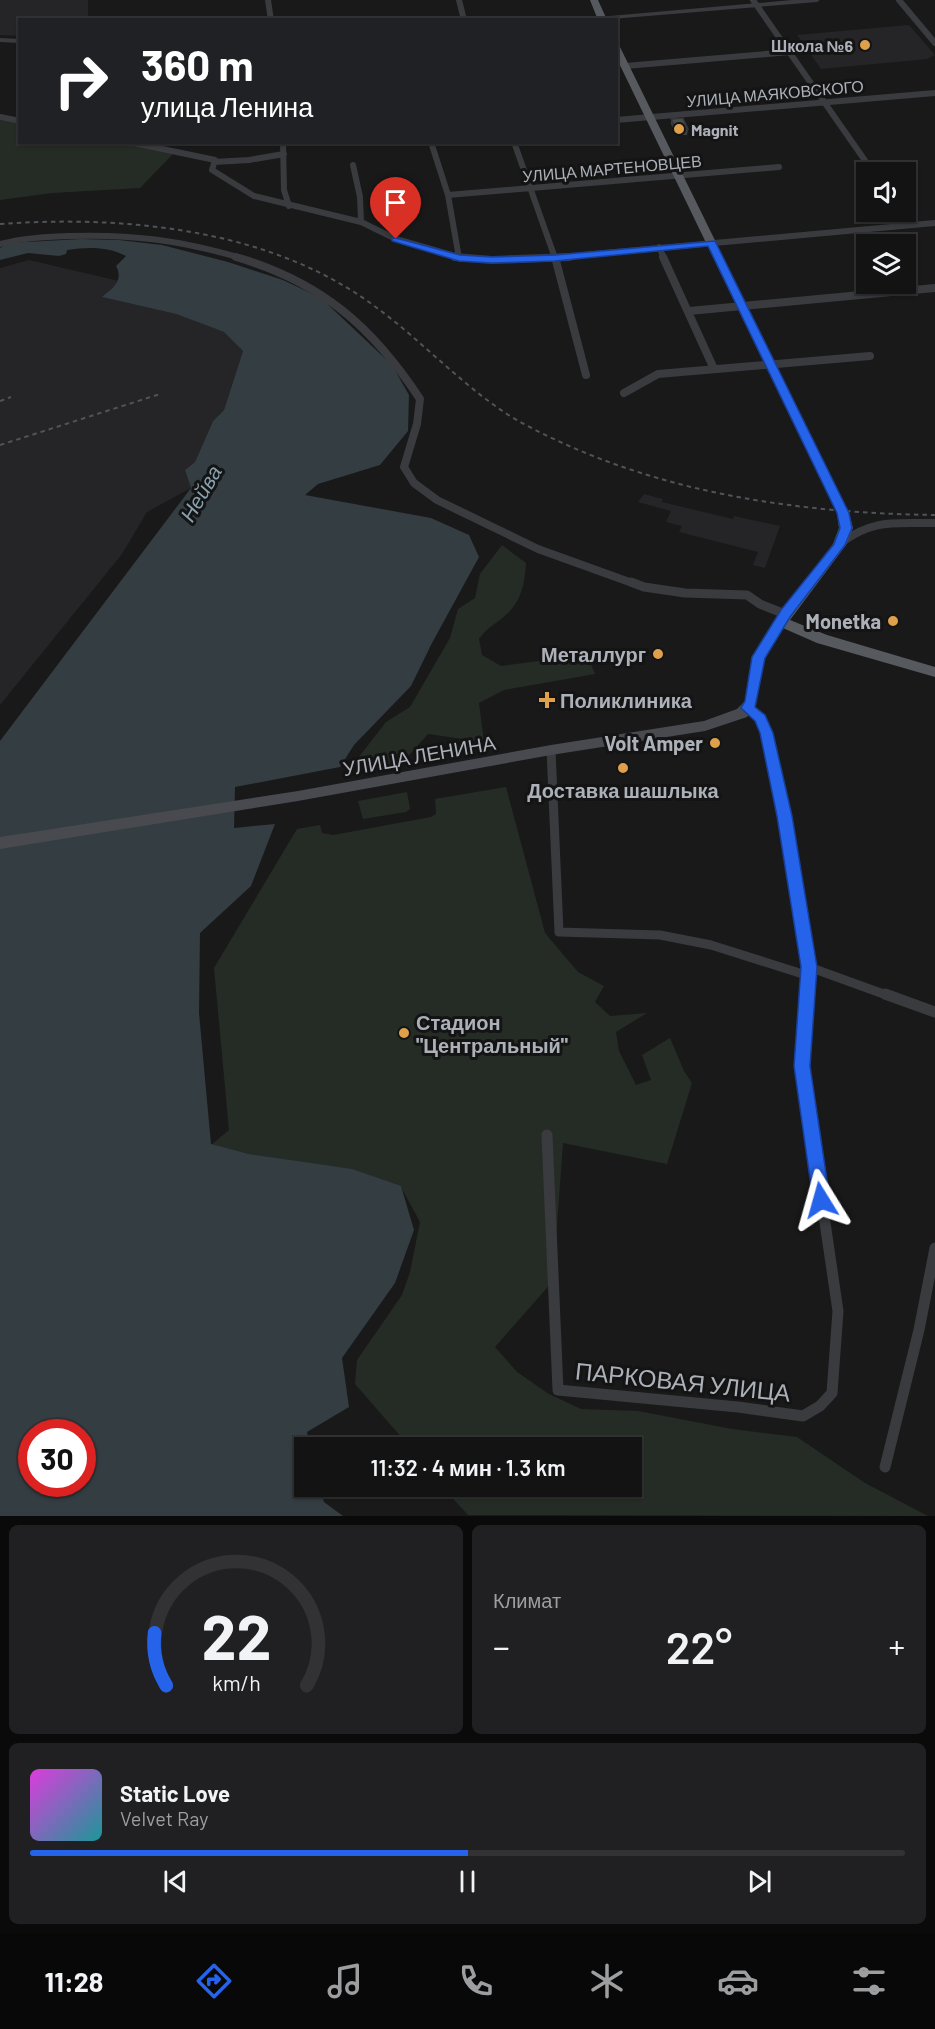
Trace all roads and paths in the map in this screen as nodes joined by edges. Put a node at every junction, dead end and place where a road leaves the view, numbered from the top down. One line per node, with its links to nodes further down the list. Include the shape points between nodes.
1 (268, 0): 7 (street)
2 (459, 0): 8 (street)
3 (594, 0): 9 (main road)
4 (817, 0): 6 (street)
5 (899, 0): 12 (street)
6 (755, 2): 9 (street); 13 (street)
7 (271, 18)
8 (464, 18)
9 (602, 18)
10 (0, 40): 11 (street)
11 (18, 41)
12 (935, 44)
13 (790, 52): 14 (street); 16 (street)
14 (620, 57): 18 (main road)
15 (935, 93): 16 (street, УЛИЦА МАЯКОВСКОГО)
16 (824, 102): 18 (street, УЛИЦА МАЯКОВСКОГО); 27 (street)
17 (0, 117): 20 (street)
18 (651, 117): 19 (street, УЛИЦА МАЯКОВСКОГО); 30 (main road)
19 (618, 120)
20 (18, 121)
21 (139, 144): 26 (street)
22 (283, 144): 25 (street)
23 (432, 144): 32 (street)
24 (515, 144): 31 (street)
25 (284, 154): 26 (street); 33 (street, via 284,190)
26 (214, 162): 33 (street, via 212,170 227,181 254,196)
27 (866, 162)
28 (353, 165): 34 (street)
29 (779, 167): 30 (street, УЛИЦА МАРТЕНОВЦЕВ)
30 (681, 177): 31 (street, УЛИЦА МАРТЕНОВЦЕВ); 38 (main road)
31 (530, 189): 32 (street, УЛИЦА МАРТЕНОВЦЕВ); 42 (street)
32 (448, 195): 41 (street)
33 (289, 206): 34 (street)
34 (361, 222): 41 (street, via 396,239)
35 (907, 222): 37 (street)
36 (935, 223): 37 (street)
37 (909, 225): 38 (street)
38 (711, 243): 40 (street); 44 (main road)
39 (0, 244): 53 (street, via 26,238 119,235 169,240 274,270 334,303 395,361 420,399 404,467 414,483 436,500 538,549 644,587 747,595)
40 (659, 247): 42 (street); 45 (street)
41 (459, 258): 42 (street)
42 (555, 258): 49 (street)
43 (935, 288): 44 (street)
44 (742, 306): 45 (street); 47 (main road)
45 (689, 311): 48 (street)
46 (870, 356): 47 (street)
47 (769, 365): 48 (street); 52 (main road, via 843,513 846,528)
48 (714, 369): 50 (street, via 658,374)
49 (586, 375)
50 (624, 393)
51 (935, 523): 52 (street, via 866,525)
52 (839, 545): 53 (main road)
53 (783, 618): 54 (main road, via 822,639); 55 (main road, via 759,657)
54 (935, 672)
55 (747, 708): 56 (main road, УЛИЦА ЛЕНИНА, via 705,726); 58 (street, via 760,718 766,733)
56 (551, 750): 57 (main road, УЛИЦА ЛЕНИНА, via 298,796); 58 (street, via 560,932 660,935)
57 (0, 843)
58 (809, 971): 59 (street); 60 (street, ПАРКОВАЯ УЛИЦА, via 802,1066 838,1311 832,1393 820,1406 803,1416 558,1390)
59 (935, 1012)
60 (547, 1135)
61 (935, 1248): 62 (street)
62 (885, 1467)

